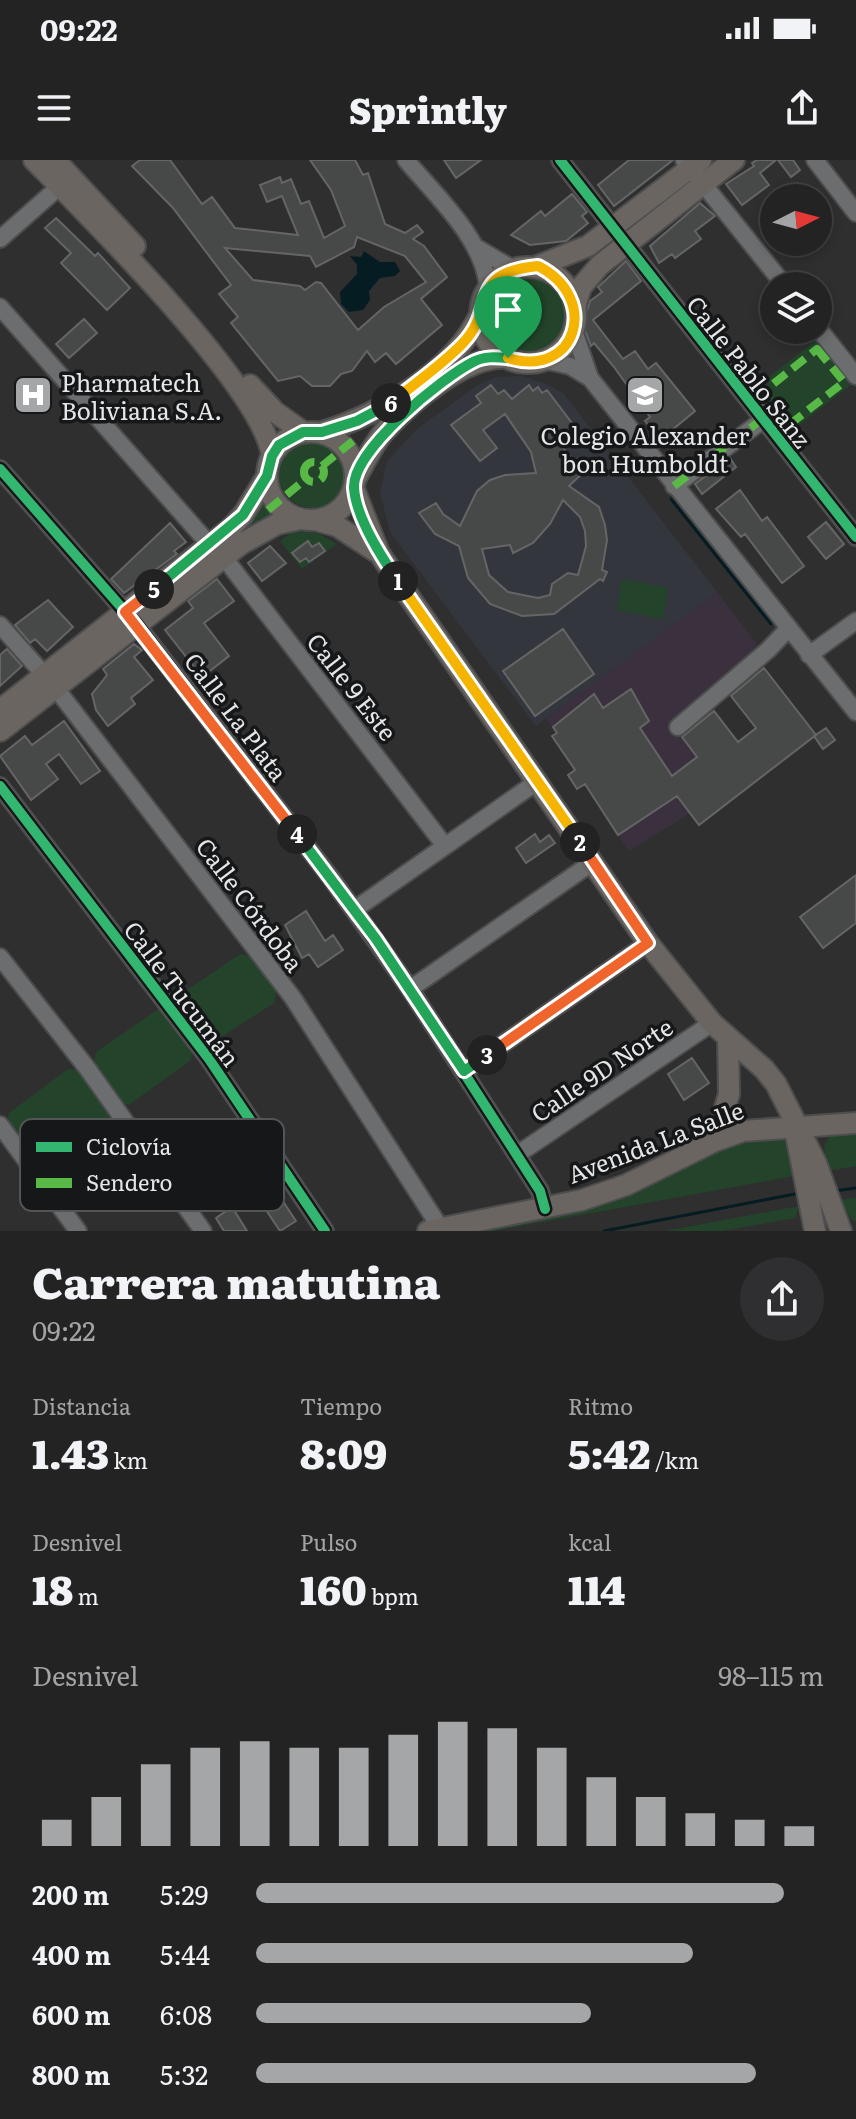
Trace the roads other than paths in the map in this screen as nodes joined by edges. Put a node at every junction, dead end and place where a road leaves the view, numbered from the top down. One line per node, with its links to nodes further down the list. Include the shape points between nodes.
1 (34, 160): 8 (main road)
2 (55, 160): 28 (main road, via 118,226 259,396)
3 (406, 160): 12 (street)
4 (560, 160): 10 (street, Calle Pablo Sanz)
5 (734, 160): 7 (main road)
6 (815, 160): 9 (street)
7 (695, 168): 10 (main road); 13 (main road); 16 (street)
8 (60, 186): 11 (street); 29 (main road, via 152,285 249,403 270,439)
9 (856, 213)
10 (613, 229): 13 (street, Calle Pablo Sanz); 14 (main road, via 588,246)
11 (0, 239)
12 (473, 244): 15 (street); 17 (street)
13 (627, 245): 19 (main road, via 590,276); 27 (street, Calle Pablo Sanz)
14 (538, 266): 15 (main road); 19 (main road, via 559,279)
15 (513, 269): 17 (main road)
16 (774, 272)
17 (488, 288): 20 (main road)
18 (0, 307): 35 (street, Calle 9 Este)
19 (575, 307): 21 (main road)
20 (480, 314): 23 (main road, via 488,340); 28 (main road, via 462,344 385,408)
21 (574, 331): 24 (main road, via 562,350); 26 (street)
22 (831, 344): 25 (street)
23 (508, 358): 24 (main road); 31 (main road, via 487,357 450,376 383,433)
24 (544, 360): 26 (street)
25 (856, 376)
26 (590, 378): 32 (street)
27 (763, 420): 32 (street); 34 (street, Calle Pablo Sanz)
28 (312, 432): 29 (main road, via 290,437); 31 (main road, via 334,437 351,455)
29 (269, 466): 33 (main road, via 276,503); 35 (main road)
30 (0, 469): 37 (street, Calle La Plata)
31 (354, 485): 33 (main road, via 339,511); 36 (main road)
32 (674, 486): 40 (street)
33 (308, 520): 35 (main road, via 277,524); 36 (main road, via 337,526)
34 (856, 537)
35 (216, 551): 37 (main road); 49 (street, Calle 9 Este)
36 (379, 553): 47 (main road)
37 (131, 618): 42 (main road); 51 (street, Calle La Plata)
38 (856, 621): 41 (street)
39 (0, 625): 42 (street, Calle Córdoba)
40 (788, 629): 41 (street); 45 (street)
41 (809, 655): 44 (street)
42 (50, 681): 43 (main road); 46 (main road); 72 (street, Calle Córdoba, via 293,998)
43 (0, 710)
44 (856, 712)
45 (678, 727)
46 (0, 731)
47 (538, 781): 49 (street); 50 (main road)
48 (0, 786): 59 (street, Calle Tucumán)
49 (445, 846): 51 (street)
50 (593, 862): 52 (main road); 54 (street)
51 (354, 910): 54 (street, Calle La Plata)
52 (648, 943): 55 (main road); 57 (street)
53 (0, 957): 58 (street)
54 (410, 989): 57 (street, Calle La Plata)
55 (712, 1023): 56 (main road); 65 (street, Calle 9D Norte)
56 (728, 1038): 62 (main road, via 776,1084); 63 (main road, via 729,1094)
57 (464, 1071): 65 (street, Calle La Plata)
58 (123, 1119)
59 (249, 1119)
60 (856, 1123): 62 (main road, Avenida La Salle)
61 (0, 1125): 64 (street)
62 (795, 1127): 63 (main road, Avenida La Salle, via 758,1128); 66 (main road)
63 (715, 1141): 68 (main road, Avenida La Salle, via 626,1185)
64 (20, 1152)
65 (518, 1154): 68 (street, Calle La Plata)
66 (809, 1168): 71 (main road); 76 (main road)
67 (284, 1170): 75 (street, Calle Tucumán)
68 (545, 1209): 72 (main road, Avenida La Salle)
69 (63, 1211): 73 (street)
70 (189, 1211): 74 (street)
71 (813, 1222)
72 (435, 1230)
73 (78, 1231)
74 (203, 1231)
75 (325, 1231)
76 (842, 1231): 77 (main road)
77 (856, 1231)

